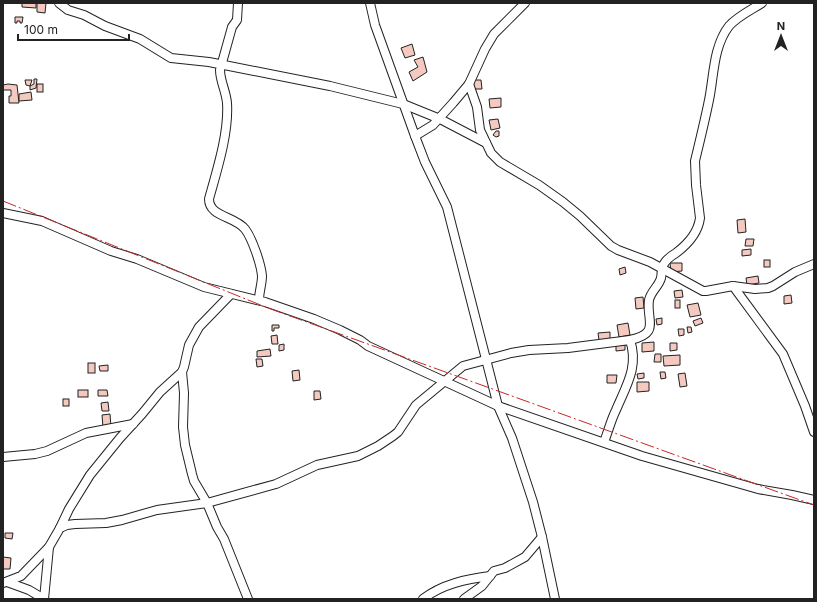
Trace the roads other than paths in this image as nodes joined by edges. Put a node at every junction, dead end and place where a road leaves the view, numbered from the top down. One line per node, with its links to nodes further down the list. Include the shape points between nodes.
1 (59, 3): 6 (street, via 68,10 140,39 171,58)
2 (238, 3): 6 (street, via 237,20 232,27)
3 (370, 3): 8 (street, via 375,25)
4 (524, 3): 7 (street, via 494,34)
5 (762, 3): 14 (street, via 730,26 717,53 695,165 699,224 690,240 668,258)
6 (220, 65): 8 (street, via 330,86); 17 (street, via 227,110 223,146 209,203 216,212 237,221 249,236 261,268)
7 (469, 84): 9 (street); 11 (street, via 477,106 479,126)
8 (403, 104): 9 (street); 10 (street)
9 (440, 119): 10 (street); 11 (street)
10 (415, 136): 21 (street, via 447,207)
11 (486, 143): 14 (street, via 500,162 563,202 611,246)
12 (3, 213): 16 (street, via 42,221 111,251 208,288)
13 (814, 264): 15 (street, via 768,288)
14 (662, 269): 15 (street, via 703,291); 18 (street, via 661,279 650,297 649,329)
15 (733, 286): 26 (street, via 783,354)
16 (231, 294): 17 (street); 22 (street, via 198,327 189,345)
17 (259, 300): 23 (street, via 328,324 368,346)
18 (640, 337): 19 (street); 20 (street)
19 (630, 340): 20 (street); 21 (street, via 529,350)
20 (633, 350): 27 (street, via 631,376)
21 (486, 360): 23 (street, via 463,366); 24 (street)
22 (182, 372): 25 (street, via 160,392); 30 (street, via 185,445 194,481)
23 (446, 382): 24 (street); 30 (street, via 416,405 398,432 378,446 353,458 310,468 276,484)
24 (498, 406): 27 (street); 32 (street, via 512,438)
25 (134, 424): 28 (street, via 86,433 48,451); 31 (street, via 90,475)
26 (814, 432)
27 (604, 442): 29 (street, via 716,478)
28 (3, 457)
29 (814, 500)
30 (207, 503): 31 (street, via 157,510 106,523 75,524); 37 (street)
31 (60, 528): 33 (street)
32 (542, 537): 34 (street, via 525,557 494,571); 40 (street)
33 (49, 547): 35 (street, via 21,576); 36 (street)
34 (490, 576): 38 (street, via 466,580 431,593); 39 (street, via 482,586)
35 (5, 582): 36 (street, via 29,590)
36 (44, 599)
37 (248, 599)
38 (424, 599)
39 (464, 599)
40 (555, 599)

